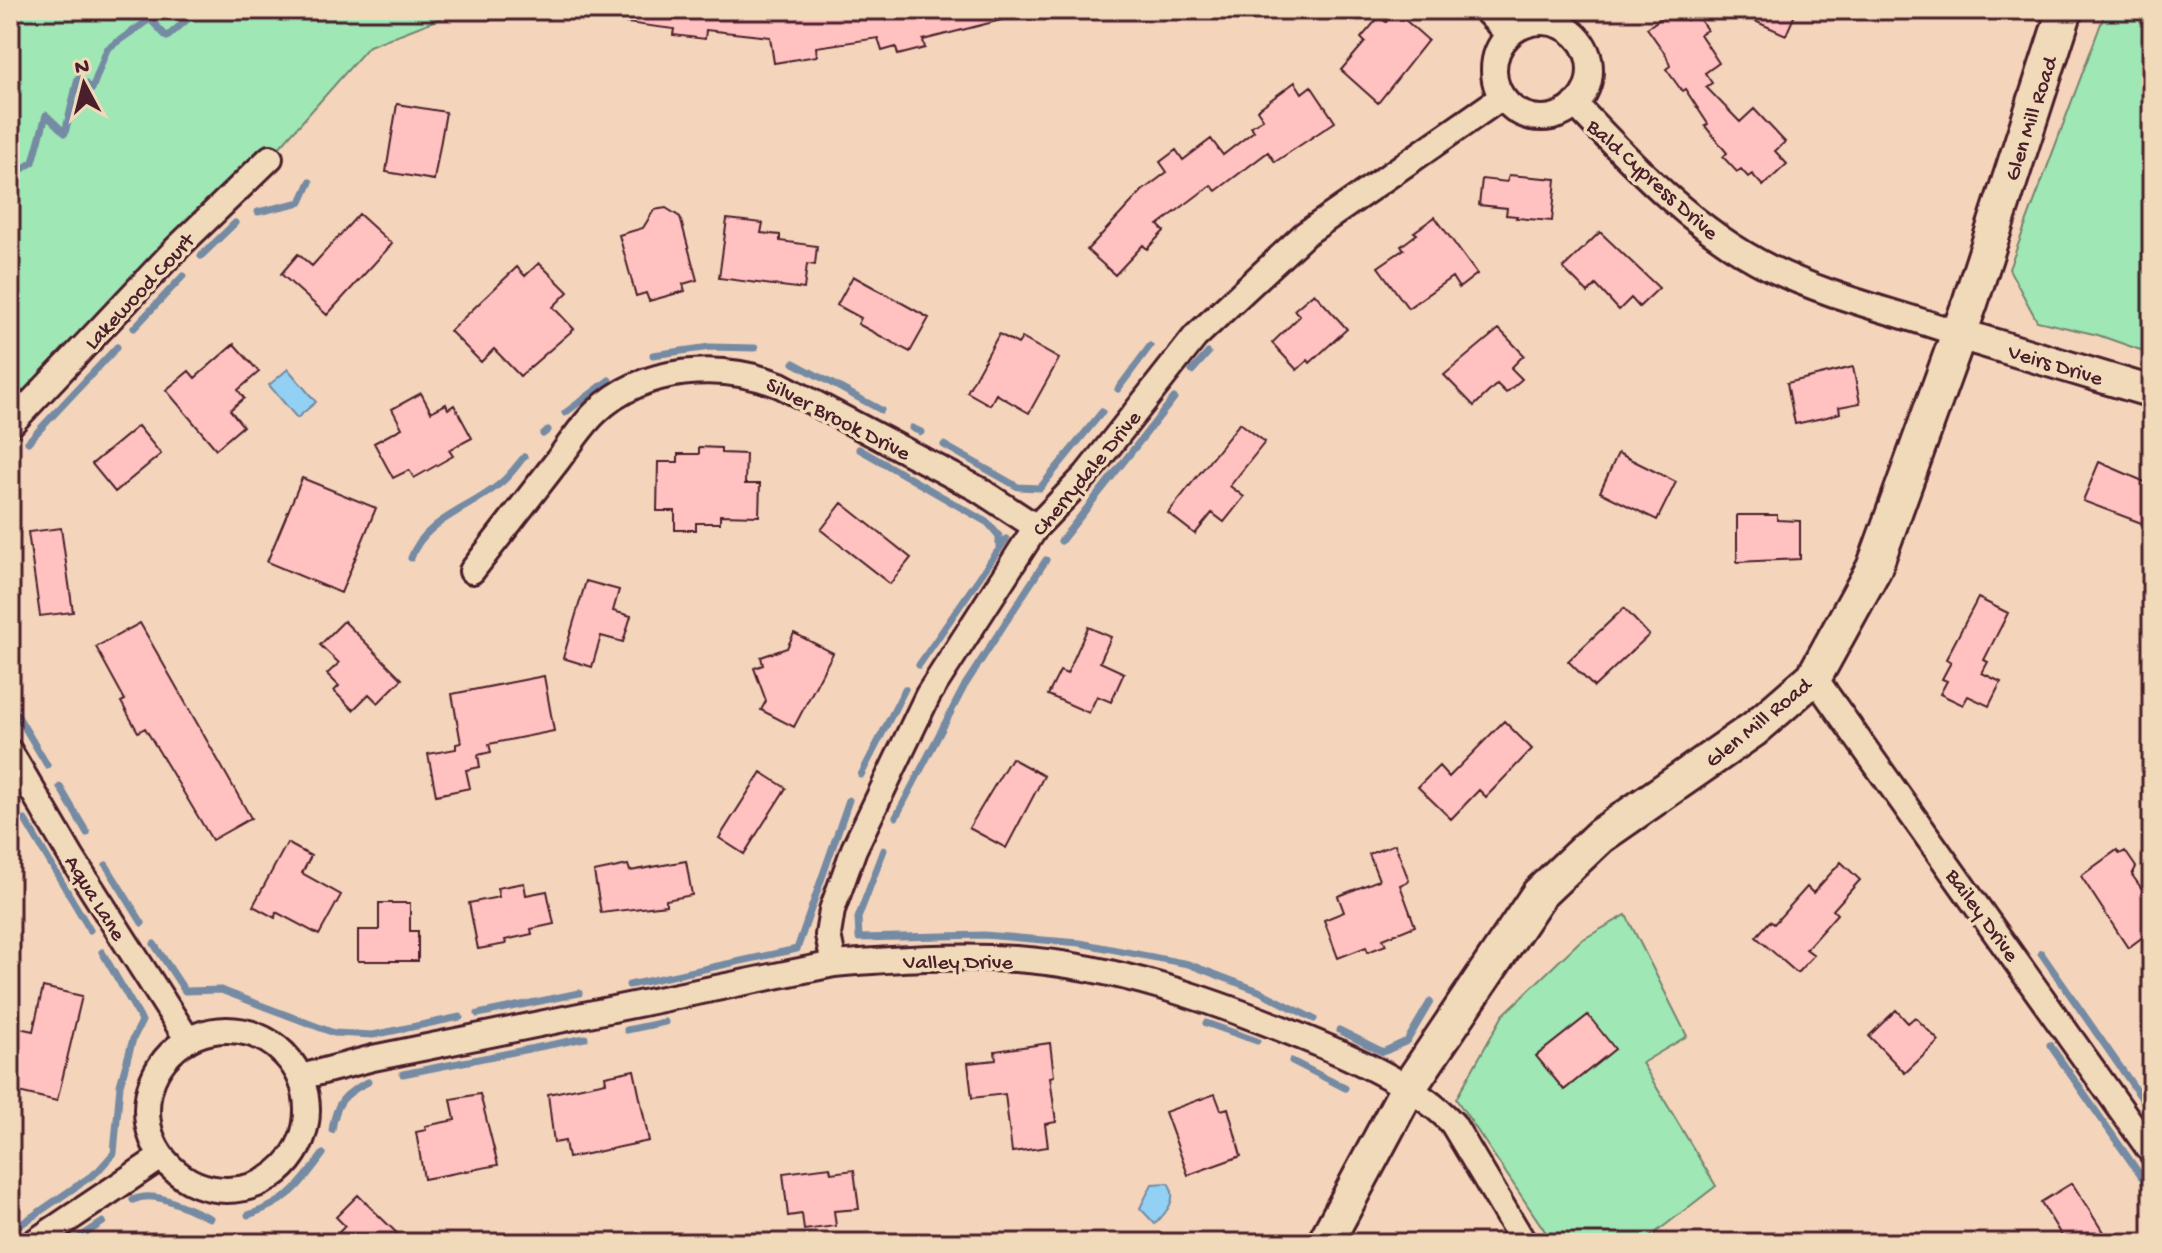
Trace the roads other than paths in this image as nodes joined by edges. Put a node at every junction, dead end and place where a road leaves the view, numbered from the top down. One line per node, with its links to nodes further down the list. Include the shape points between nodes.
1 (1485, 10): 4 (street)
2 (2065, 10): 8 (main road, Glen Mill Road)
3 (1575, 21): 4 (street, via 1539,22); 6 (street, via 1587,53 1589,81)
4 (1509, 35): 5 (street, via 1495,58)
5 (1502, 97): 6 (street, via 1528,116 1553,115); 11 (street, Cherrydale Drive, via 1305,234 1256,279 1195,337 1086,475)
6 (1575, 104): 8 (street, Bald Cypress Drive, via 1697,220 1741,252 1803,282)
7 (270, 158): 10 (street, Lakewood Court)
8 (1959, 334): 9 (street, Veirs Drive); 13 (main road, Glen Mill Road, via 1874,568)
9 (2152, 392)
10 (10, 425)
11 (1036, 527): 12 (street, Silver Brook Drive, via 978,489 780,385 752,374 703,369 625,391 596,412); 15 (street, Cherrydale Drive, via 928,695 854,849 832,910 828,935)
12 (472, 571)
13 (1814, 677): 18 (main road, Glen Mill Road, via 1754,729 1600,836 1549,884 1524,913); 19 (street, Bailey Drive)
14 (10, 752): 16 (street, Aqua Lane)
15 (834, 964): 17 (street, Valley Drive); 18 (street, Valley Drive, via 1017,959 1107,973 1194,995 1284,1029)
16 (188, 1040): 17 (street, via 213,1031 252,1034 286,1055); 20 (street, via 166,1056 152,1080 146,1106 149,1133)
17 (301, 1077): 20 (street, via 308,1102 306,1129 296,1153 255,1186 229,1191 203,1187 179,1176)
18 (1407, 1090): 22 (main road, Glen Mill Road); 23 (street, Valley Drive, via 1453,1124)
19 (2152, 1153)
20 (161, 1157): 21 (street)
21 (33, 1243)
22 (1325, 1243)
23 (1524, 1243)

